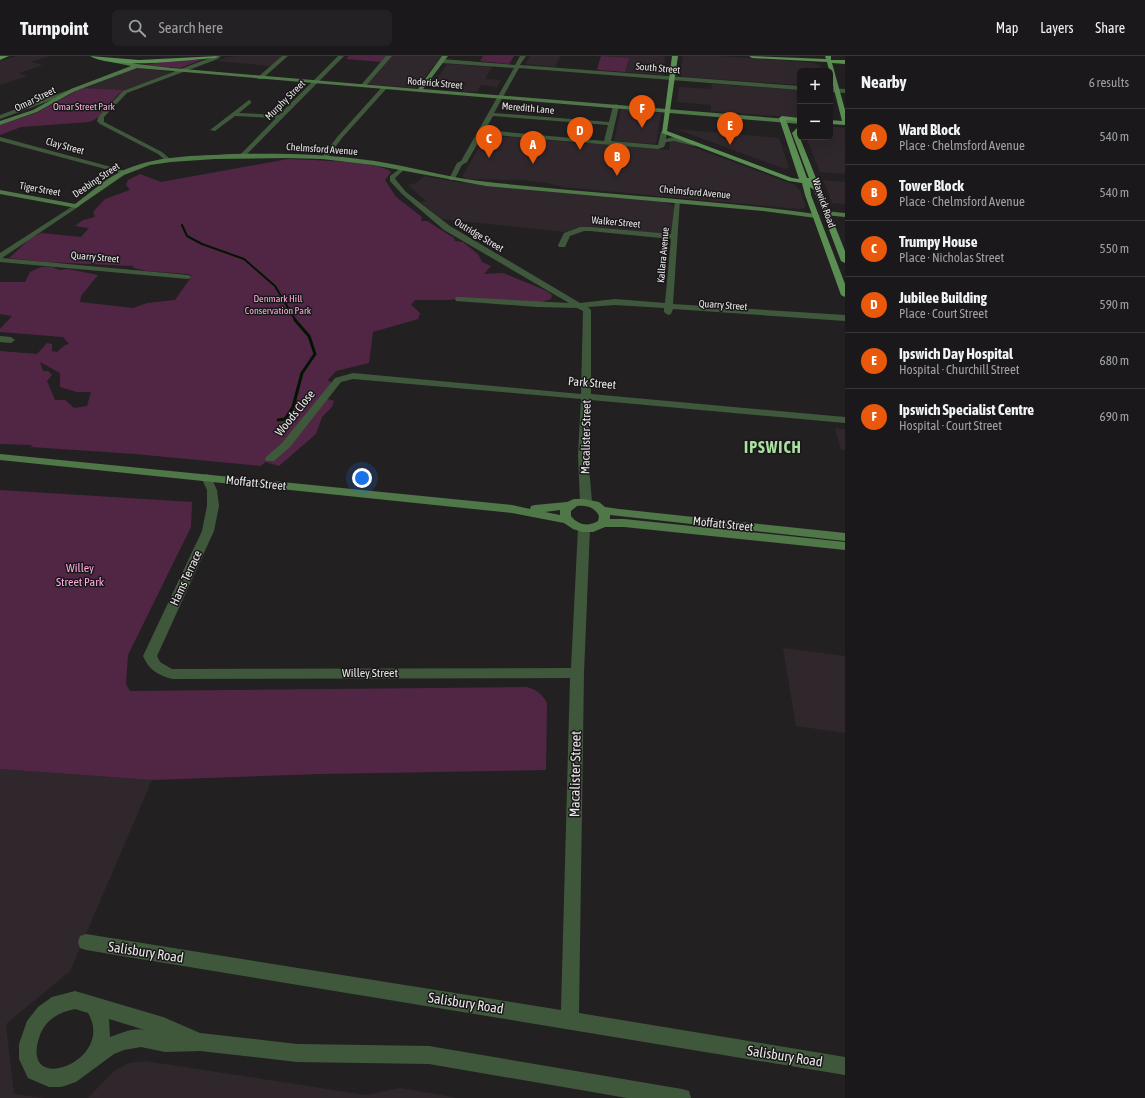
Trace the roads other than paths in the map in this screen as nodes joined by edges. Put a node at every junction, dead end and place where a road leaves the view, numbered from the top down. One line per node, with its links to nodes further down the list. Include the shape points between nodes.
1 (93, 56): 11 (main road)
2 (216, 56): 12 (main road); 16 (street)
3 (285, 56): 17 (street)
4 (341, 56): 19 (street, Murphy Street)
5 (389, 56): 20 (street)
6 (523, 56): 15 (street)
7 (675, 56): 18 (main road)
8 (752, 56): 10 (main road)
9 (444, 59): 15 (street, South Street); 24 (street)
10 (828, 59): 13 (main road); 26 (main road)
11 (113, 61): 12 (main road); 14 (street, Roderick Street)
12 (155, 61): 14 (street, Omar Street)
13 (845, 62)
14 (137, 66): 16 (street, Roderick Street); 23 (street, Omar Street)
15 (517, 66): 18 (street, South Street); 28 (street)
16 (181, 71): 17 (street, Roderick Street); 55 (street, via 125,92 100,119 102,123 160,153)
17 (260, 78): 19 (street, Roderick Street)
18 (672, 78): 22 (street, South Street); 31 (main road)
19 (315, 82): 20 (street, Roderick Street); 35 (street, Murphy Street)
20 (363, 86): 21 (street, Roderick Street)
21 (384, 88): 24 (street, Roderick Street); 54 (street)
22 (797, 88)
23 (77, 89): 34 (street, Omar Street); 39 (street, Omar Street, via 32,112)
24 (420, 90): 28 (street, Roderick Street)
25 (833, 90): 26 (street)
26 (837, 91): 27 (street); 41 (main road)
27 (845, 91)
28 (500, 97): 30 (street, Roderick Street); 33 (street)
29 (249, 102): 32 (street)
30 (616, 106): 31 (street, Roderick Street); 42 (street)
31 (668, 110): 36 (street, Roderick Street); 44 (main road)
32 (235, 114): 35 (street); 43 (street)
33 (490, 114): 42 (street, Meredith Lane); 45 (street)
34 (0, 116)
35 (280, 117): 53 (street, Murphy Street)
36 (782, 119): 37 (street, Roderick Street); 48 (main road, Warwick Road)
37 (790, 120): 38 (street, Roderick Street); 46 (street, Warwick Road)
38 (797, 121)
39 (0, 123)
40 (833, 123): 41 (main road)
41 (845, 123)
42 (612, 124): 51 (street)
43 (213, 130)
44 (665, 131): 49 (street); 52 (main road); 59 (main road)
45 (481, 132): 51 (street); 61 (street, via 464,162 466,165)
46 (796, 133): 50 (main road, Warwick Road)
47 (0, 139): 58 (street, Clay Street)
48 (789, 141): 50 (main road); 57 (main road, Warwick Road)
49 (663, 142): 51 (street, via 661,147); 52 (street, via 674,139)
50 (799, 142): 60 (main road, Warwick Road)
51 (607, 143)
52 (694, 144): 59 (main road)
53 (242, 156): 54 (street, Chelmsford Avenue); 55 (street, Chelmsford Avenue)
54 (325, 157): 56 (street, Chelmsford Avenue)
55 (168, 160): 58 (street, Deebing Street)
56 (402, 169): 61 (street, Chelmsford Avenue); 85 (street, Outridge Street, via 392,177 393,181 442,224)
57 (799, 169): 59 (main road, via 792,174); 63 (main road, Warwick Road)
58 (124, 172): 72 (street, Deebing Street)
59 (779, 174): 63 (main road); 69 (main road, via 800,186)
60 (813, 177): 63 (main road); 67 (main road, Warwick Road)
61 (455, 179): 64 (street, Chelmsford Avenue)
62 (508, 180): 64 (street, Chelmsford Avenue); 65 (street, via 505,183); 66 (street, Chelmsford Avenue)
63 (804, 181): 67 (main road); 69 (main road, Warwick Road)
64 (474, 182): 65 (street, Chelmsford Avenue)
65 (513, 186): 66 (street, Chelmsford Avenue)
66 (551, 187): 70 (street, Chelmsford Avenue); 70 (street, Chelmsford Avenue)
67 (818, 190): 74 (main road, Warwick Road)
68 (0, 192): 72 (street, Tiger Street)
69 (808, 195): 73 (main road, Warwick Road)
70 (623, 196): 71 (street, Chelmsford Avenue)
71 (678, 201): 73 (street, Chelmsford Avenue); 77 (street, Kallara Avenue)
72 (76, 206): 79 (street, Deebing Street)
73 (815, 214): 74 (main road); 83 (main road, Warwick Road)
74 (828, 215): 75 (street); 76 (street); 81 (main road, Warwick Road)
75 (845, 215)
76 (845, 219)
77 (675, 237): 78 (street, Walker Street, via 583,229 567,235); 86 (street, Kallara Avenue)
78 (562, 245)
79 (0, 256)
80 (0, 260): 82 (street, Quarry Street)
81 (845, 261)
82 (188, 277)
83 (845, 295)
84 (460, 299): 85 (street, Quarry Street, via 548,305)
85 (578, 304): 86 (street, Quarry Street, via 600,304 612,308); 92 (street, Macalister Street, via 587,310)
86 (668, 309): 87 (street, Quarry Street); 88 (street, Quarry Street)
87 (845, 318)
88 (845, 327)
89 (0, 339): 90 (street)
90 (11, 340)
91 (338, 380): 92 (street, Park Street, via 363,376); 97 (street, Woods Close, via 286,445)
92 (586, 396): 93 (street, Park Street); 99 (street, Macalister Street, via 583,456)
93 (826, 417): 94 (street); 95 (street, Park Street)
94 (845, 417)
95 (845, 420)
96 (0, 458): 98 (street, Moffatt Street)
97 (270, 459)
98 (206, 478): 101 (street, Moffatt Street); 108 (street, Hams Terrace, via 212,490 210,525 150,656 154,665)
99 (586, 502): 100 (street); 102 (street)
100 (569, 506): 101 (street, Moffatt Street); 103 (street, via 565,512)
101 (512, 509): 103 (street, Moffatt Street)
102 (602, 510): 104 (street, via 605,516); 106 (street, Moffatt Street)
103 (567, 520): 105 (street, via 574,526)
104 (603, 523): 105 (street, via 595,528); 107 (street, Moffatt Street)
105 (584, 528): 109 (street, Macalister Street)
106 (845, 537)
107 (845, 546)
108 (163, 672): 109 (street, Willey Street)
109 (577, 673): 112 (street, Macalister Street)
110 (86, 942): 112 (street, Salisbury Road)
111 (94, 1006): 113 (street, via 163,1026); 114 (street, via 100,1013 103,1023 102,1036); 114 (street, via 79,999 60,1002 48,1009 31,1030 26,1053 33,1070 46,1078 64,1078)
112 (570, 1020): 115 (street, Salisbury Road)
113 (200, 1042): 114 (street, via 165,1043 141,1038 132,1039 108,1048); 116 (street, via 297,1053 429,1055)
114 (89, 1062)
115 (845, 1066)
116 (682, 1098)

